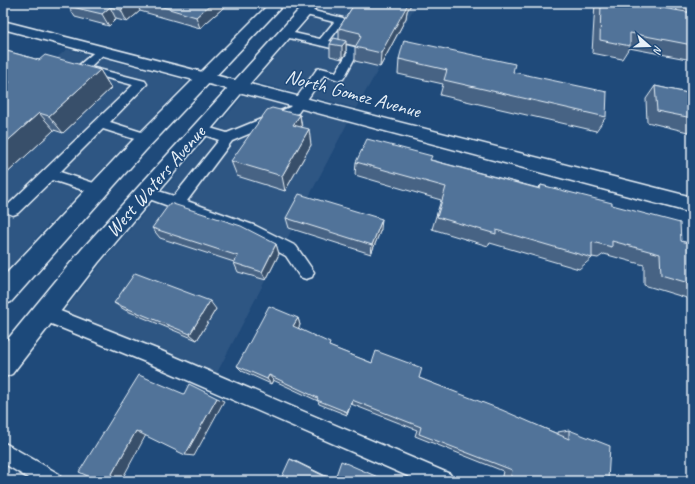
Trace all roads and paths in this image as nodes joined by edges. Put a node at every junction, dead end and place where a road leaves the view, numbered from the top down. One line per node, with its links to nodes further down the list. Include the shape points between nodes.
1 (278, 3): 7 (main road, West Waters Avenue)
2 (309, 8): 4 (main road, West Waters Avenue); 5 (lane, via 340,20)
3 (3, 25): 6 (main road, North Gomez Avenue)
4 (285, 34): 5 (lane); 8 (main road, West Waters Avenue)
5 (323, 43): 9 (lane, via 354,50 339,76 320,71)
6 (102, 51): 7 (main road, North Gomez Avenue); 10 (lane, via 82,68 141,84)
7 (204, 77): 8 (main road, North Gomez Avenue); 12 (main road, West Waters Avenue)
8 (239, 85): 9 (main road, North Gomez Avenue); 11 (main road, West Waters Avenue)
9 (301, 102): 13 (lane, via 294,110); 18 (main road, North Gomez Avenue)
10 (101, 124): 12 (lane); 14 (lane)
11 (200, 129): 13 (lane); 16 (main road, West Waters Avenue)
12 (147, 138): 15 (main road, West Waters Avenue)
13 (228, 138): 17 (lane)
14 (50, 174): 15 (lane); 19 (lane)
15 (98, 190): 21 (main road, West Waters Avenue)
16 (146, 192): 17 (lane); 22 (main road, West Waters Avenue)
17 (177, 203): 20 (lane, via 251,230 291,251)
18 (692, 205)
19 (14, 209)
20 (306, 272)
21 (3, 294)
22 (45, 313): 23 (main road, West Waters Avenue); 26 (lane, via 153,356)
23 (3, 365)
24 (3, 452): 25 (lane)
25 (52, 481)
26 (443, 481)

